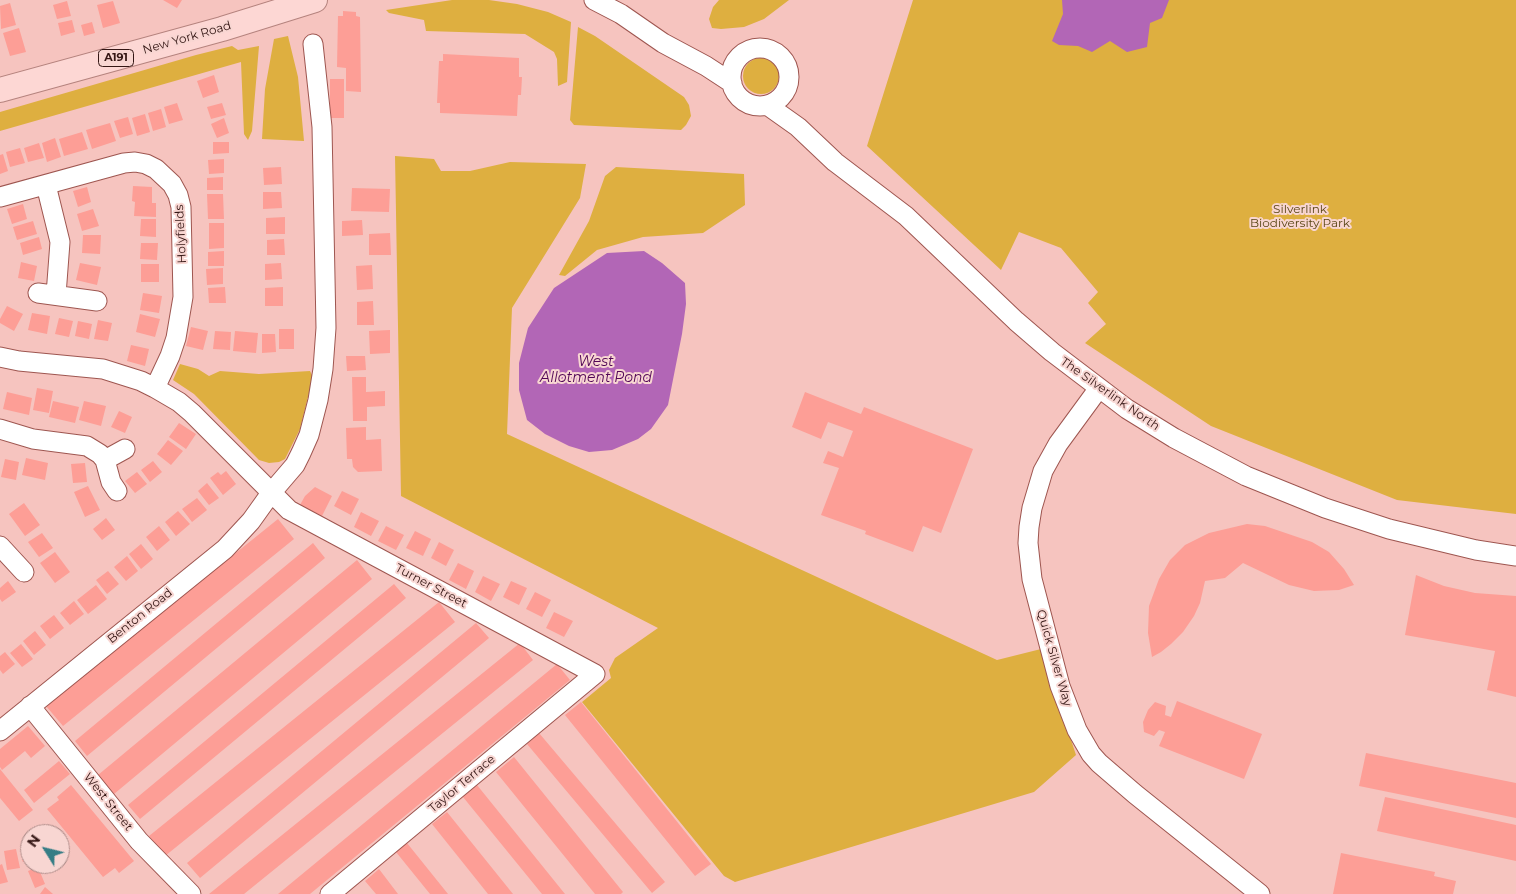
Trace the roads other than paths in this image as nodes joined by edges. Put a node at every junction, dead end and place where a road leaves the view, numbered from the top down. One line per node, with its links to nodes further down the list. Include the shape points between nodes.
1 (315, 0): 8 (main road, New York Road / A191)
2 (594, 0): 3 (street)
3 (616, 7): 6 (street, via 663,43)
4 (313, 44): 22 (street, Benton Road, via 322,127 326,346 309,435 295,464)
5 (737, 60): 6 (street); 7 (street, via 732,71); 9 (street, via 752,49 774,52 783,58 788,70)
6 (706, 66): 7 (street)
7 (732, 83): 10 (street, via 744,101 755,106)
8 (0, 90)
9 (787, 90): 10 (street, via 779,100); 11 (street, The Silverlink North)
10 (767, 106): 11 (street, The Silverlink North)
11 (798, 127): 17 (street, The Silverlink North, via 835,162 917,226 1016,321)
12 (46, 185): 13 (street, Holyfields); 14 (street, via 60,242 47,294); 16 (street, Holyfields, via 109,166 135,162 156,169 172,184 178,195 183,297 176,338)
13 (0, 197)
14 (97, 301)
15 (0, 357): 16 (street, via 103,370)
16 (155, 388): 22 (street, via 192,412)
17 (1099, 388): 24 (street, The Silverlink North, via 1191,448 1246,476 1325,508 1476,550); 31 (street, Quick Silver Way, via 1043,470 1029,527 1032,579 1060,686 1077,730 1106,770)
18 (0, 429): 20 (street, via 33,439 87,446)
19 (125, 449): 20 (street)
20 (105, 460): 21 (street, via 110,482)
21 (117, 491)
22 (271, 493): 26 (street, Turner Street, via 289,510); 27 (street, Benton Road, via 251,522 224,549)
23 (2, 551): 25 (street)
24 (1516, 556)
25 (24, 572)
26 (595, 674): 30 (street, Taylor Terrace)
27 (30, 706): 28 (street, Benton Road); 29 (street, West Street, via 144,846)
28 (0, 731)
29 (191, 894)
30 (330, 894)
31 (1260, 894)

